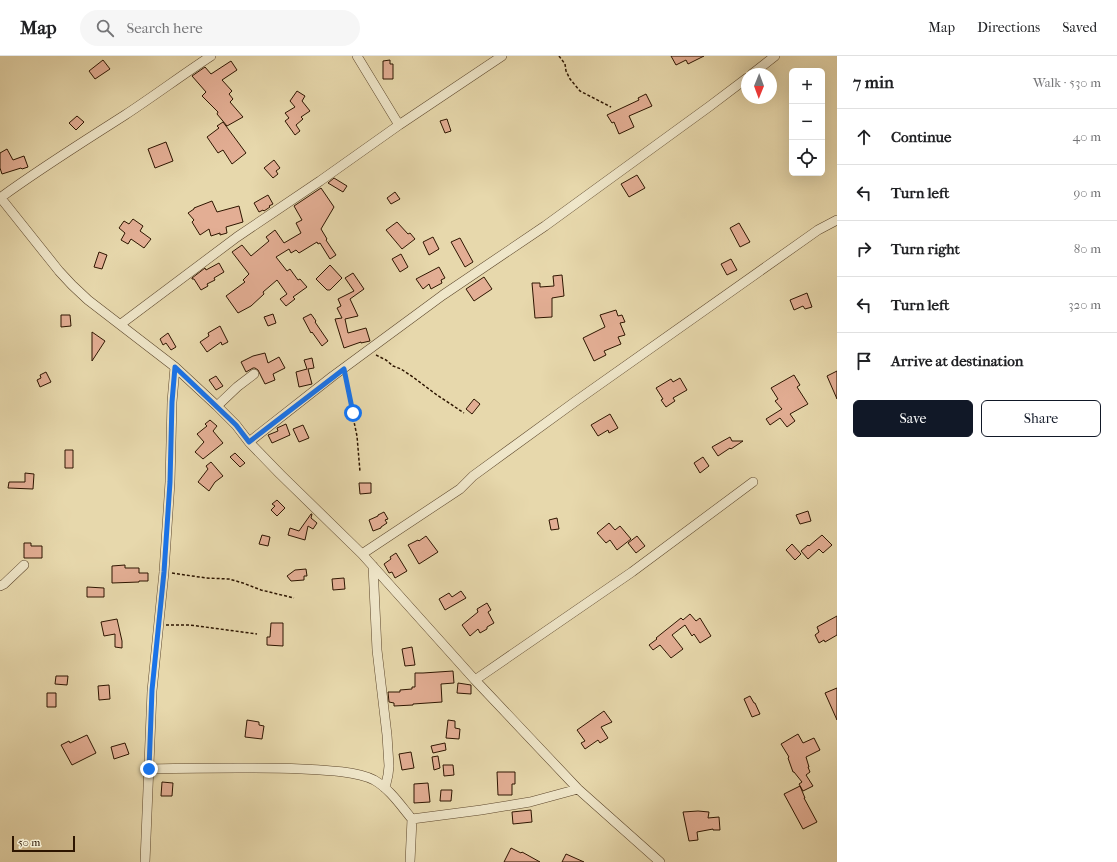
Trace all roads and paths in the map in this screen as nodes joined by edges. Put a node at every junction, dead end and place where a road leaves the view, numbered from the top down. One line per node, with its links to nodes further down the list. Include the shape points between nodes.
1 (211, 56): 10 (street)
2 (357, 56): 9 (street)
3 (502, 56): 9 (street)
4 (559, 56): 8 (path, via 570,79 580,91)
5 (775, 56): 6 (street)
6 (760, 68)
7 (741, 83): 13 (street, via 545,226 443,295)
8 (611, 107)
9 (399, 125): 12 (street, via 237,237)
10 (0, 198): 12 (street, via 72,285)
11 (837, 220): 22 (street, via 818,230 576,401 455,492)
12 (121, 324): 14 (street)
13 (369, 350): 15 (street); 18 (path)
14 (175, 367): 17 (street); 25 (street)
15 (344, 369): 19 (street); 20 (path, via 357,436)
16 (254, 374): 17 (street)
17 (217, 406): 19 (street)
18 (464, 413)
19 (249, 442): 22 (street)
20 (360, 472)
21 (753, 482): 30 (street, via 632,572)
22 (362, 554): 24 (street)
23 (24, 565): 26 (street)
24 (373, 566): 30 (street); 32 (street, via 377,650 387,735 388,775)
25 (164, 572): 27 (path, via 229,579); 28 (street)
26 (0, 586)
27 (294, 598)
28 (158, 625): 29 (path, via 190,625); 31 (street)
29 (257, 634)
30 (475, 680): 33 (street)
31 (149, 769): 32 (street, via 261,768 328,771 374,780); 35 (street)
32 (385, 788): 34 (street)
33 (578, 789): 34 (street, via 530,802); 37 (street)
34 (412, 819): 36 (street)
35 (145, 862)
36 (410, 862)
37 (660, 862)

